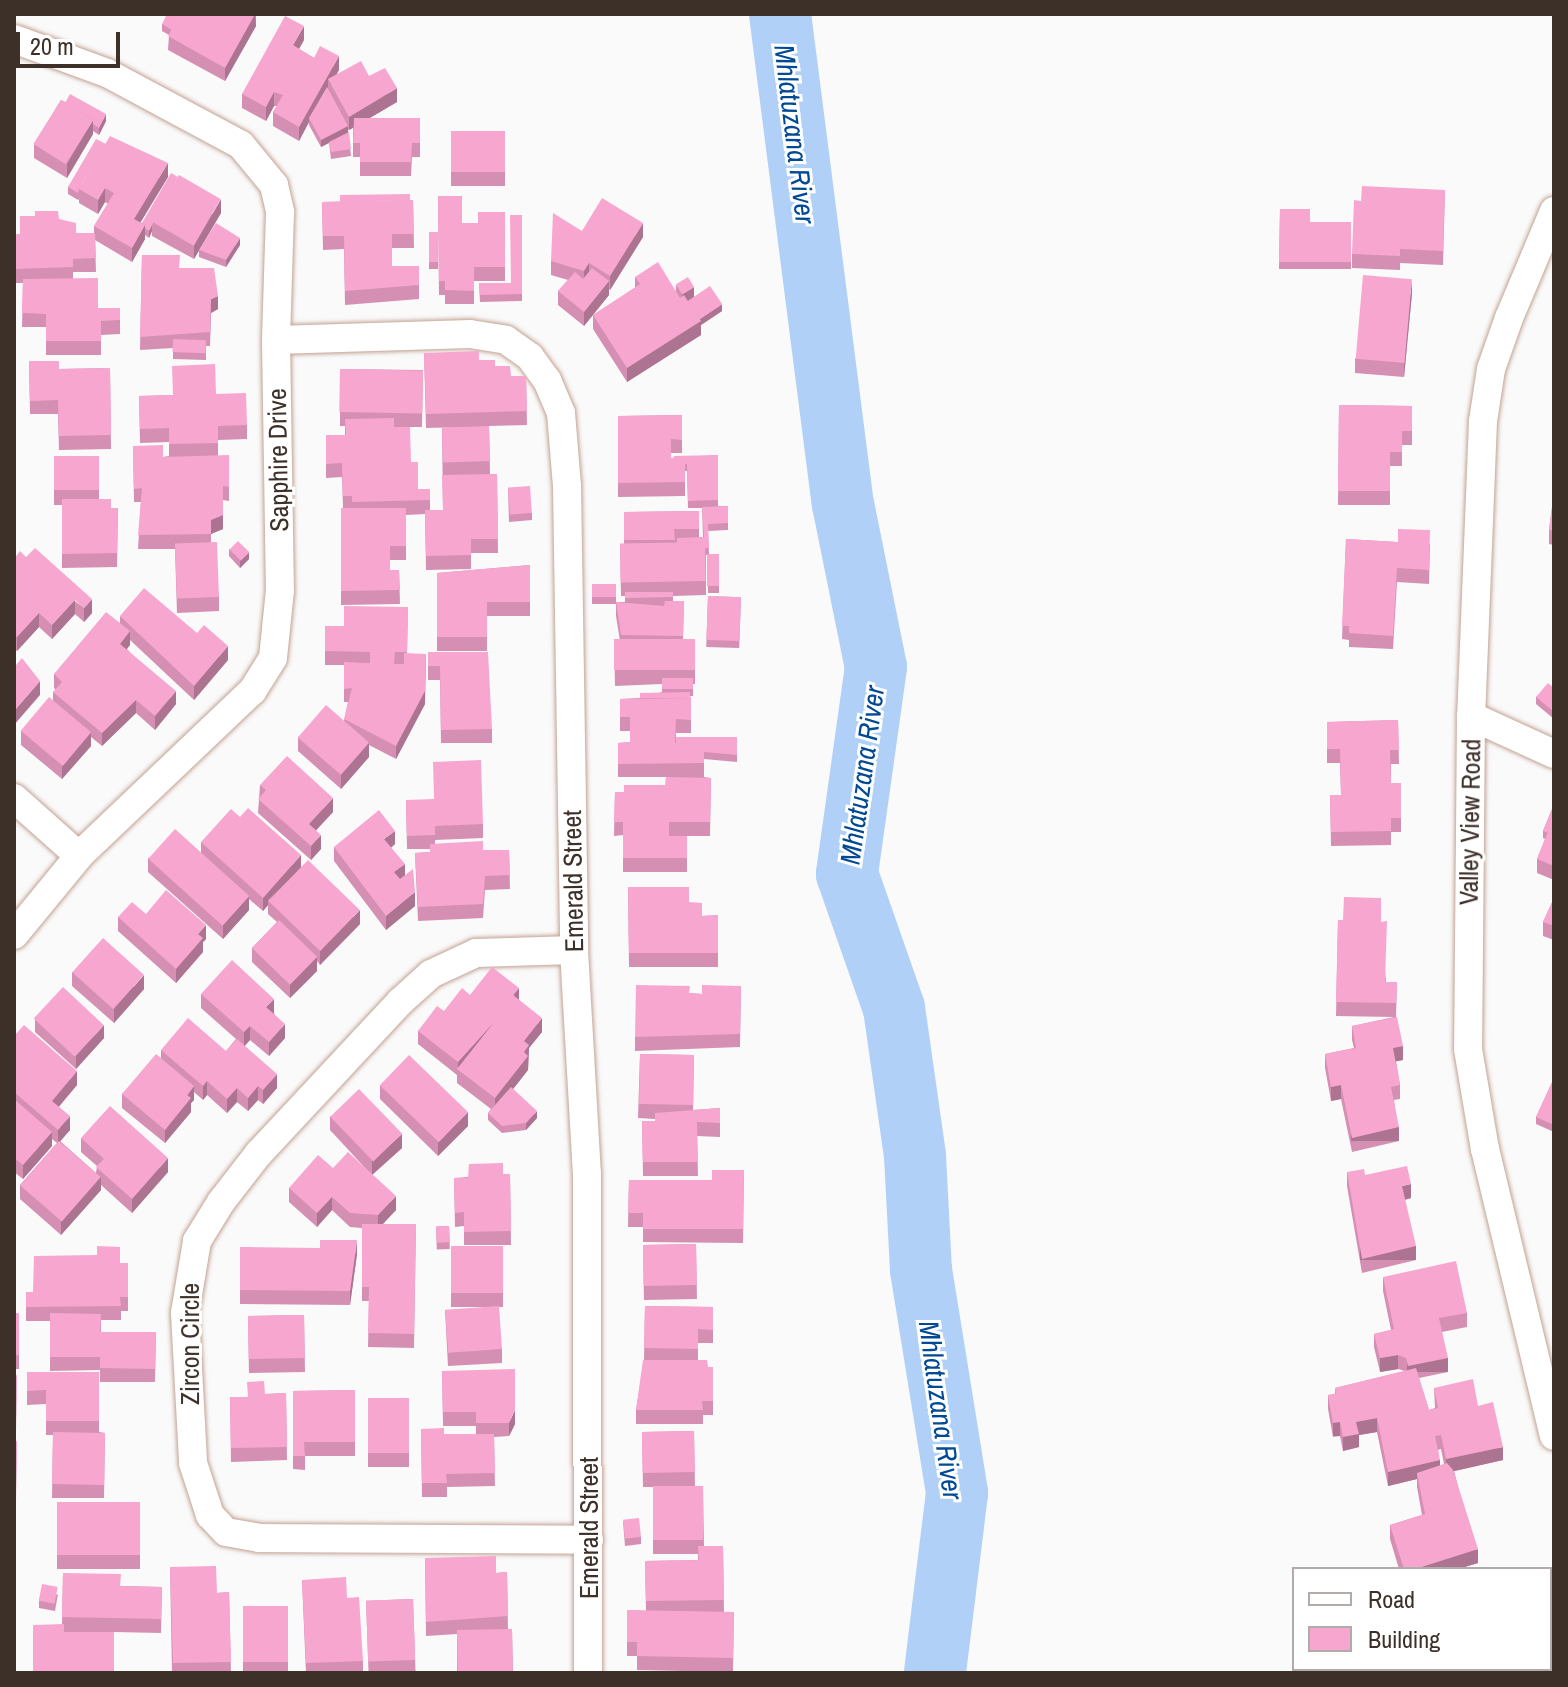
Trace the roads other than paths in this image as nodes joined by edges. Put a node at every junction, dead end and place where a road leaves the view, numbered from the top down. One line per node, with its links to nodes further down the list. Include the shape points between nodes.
1 (14, 39): 3 (street, Sapphire Drive, via 107,73 241,145 262,167 274,185 280,212)
2 (1554, 211): 4 (street, Valley View Road, via 1509,318 1485,408)
3 (276, 340): 7 (street, Sapphire Drive, via 280,590 273,658 227,718); 9 (street, Emerald Street, via 470,334 506,340 530,357 547,380 561,413 567,486)
4 (1471, 716): 5 (street); 10 (street, Valley View Road, via 1468,1049 1485,1149)
5 (1554, 754)
6 (14, 798): 7 (street)
7 (79, 856): 8 (street, Sapphire Drive)
8 (14, 935)
9 (574, 950): 11 (street, Emerald Street, via 587,1174); 11 (street, Zircon Circle, via 476,953 431,974 400,1002 259,1153 221,1202 197,1241 185,1313 193,1463 210,1515 226,1532 275,1539)
10 (1554, 1436)
11 (589, 1540): 12 (street, Emerald Street)
12 (588, 1673)

